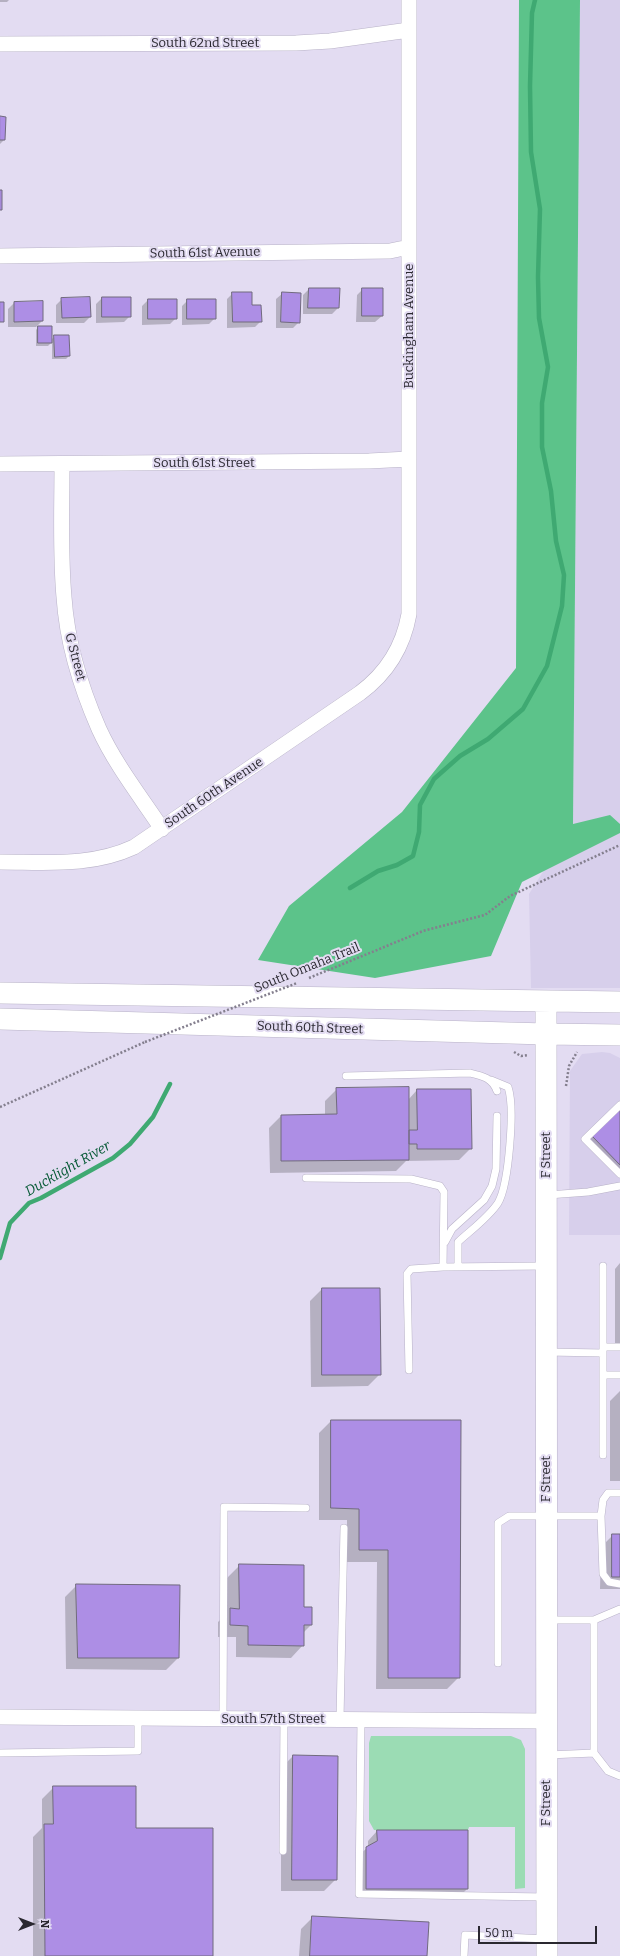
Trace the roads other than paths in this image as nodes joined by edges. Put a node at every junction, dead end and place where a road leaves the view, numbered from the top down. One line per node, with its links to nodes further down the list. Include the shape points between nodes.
1 (409, 0): 2 (street, Buckingham Avenue)
2 (409, 30): 3 (street, South 62nd Street, via 296,43); 4 (street, Buckingham Avenue)
3 (0, 44)
4 (409, 247): 5 (street, South 61st Avenue, via 390,251); 6 (street, Buckingham Avenue)
5 (0, 256)
6 (409, 459): 8 (street, South 61st Street); 9 (street, Buckingham Avenue, via 409,614)
7 (0, 464): 8 (street, South 61st Street)
8 (62, 464): 10 (street, G Street, via 64,597 75,660 99,730)
9 (398, 651): 10 (street, South 60th Avenue, via 392,662 372,684)
10 (162, 829): 11 (street, South 60th Avenue, via 134,847 94,861)
11 (0, 862)
12 (0, 993): 13 (main road)
13 (546, 1002): 14 (main road); 16 (main road, F Street)
14 (620, 1002)
15 (0, 1019): 16 (main road, South 60th Street)
16 (546, 1034): 17 (main road, South 60th Street); 26 (main road, F Street)
17 (620, 1035)
18 (346, 1076): 19 (lane, via 470,1073)
19 (491, 1080): 20 (lane); 31 (lane, via 508,1087 511,1096 510,1140 504,1189 498,1203 485,1218 458,1242)
20 (497, 1091)
21 (620, 1106): 23 (lane, via 585,1139)
22 (497, 1116): 27 (lane, via 496,1169 492,1186 484,1200 452,1229)
23 (620, 1174)
24 (306, 1178): 27 (lane, via 411,1178 440,1186 444,1192)
25 (620, 1186): 26 (lane, via 580,1193)
26 (546, 1195): 28 (main road, F Street)
27 (444, 1244): 30 (lane)
28 (546, 1266): 31 (lane); 34 (main road, F Street)
29 (603, 1266): 33 (lane)
30 (443, 1267): 31 (lane); 35 (lane, via 410,1270 407,1274)
31 (458, 1267)
32 (620, 1347): 33 (lane)
33 (603, 1350): 34 (lane); 36 (lane)
34 (546, 1352): 41 (main road, F Street)
35 (409, 1370)
36 (603, 1375): 37 (lane); 38 (lane)
37 (620, 1375)
38 (603, 1455)
39 (620, 1493): 42 (lane, via 608,1493 603,1500)
40 (306, 1508): 51 (lane, via 224,1507)
41 (546, 1515): 42 (lane); 46 (main road, F Street); 48 (lane, via 509,1516 498,1523)
42 (601, 1516): 44 (lane, via 603,1574 609,1582)
43 (344, 1528): 53 (lane)
44 (620, 1584)
45 (620, 1609): 47 (lane)
46 (546, 1620): 47 (lane); 55 (main road, F Street)
47 (594, 1620): 57 (lane)
48 (498, 1663)
49 (0, 1717): 50 (street, South 57th Street)
50 (138, 1718): 51 (street, South 57th Street); 56 (lane, via 138,1751)
51 (223, 1718): 52 (street, South 57th Street)
52 (284, 1719): 53 (street, South 57th Street); 60 (lane)
53 (340, 1719): 54 (street, South 57th Street)
54 (361, 1720): 55 (street, South 57th Street); 61 (lane, via 359,1894)
55 (546, 1721): 58 (main road, F Street)
56 (0, 1753)
57 (594, 1753): 58 (lane); 59 (lane, via 608,1772)
58 (546, 1755): 61 (main road, F Street)
59 (620, 1776)
60 (283, 1851)
61 (547, 1897): 62 (main road, F Street)
62 (547, 1947): 63 (lane, via 465,1935)
63 (464, 1956)

